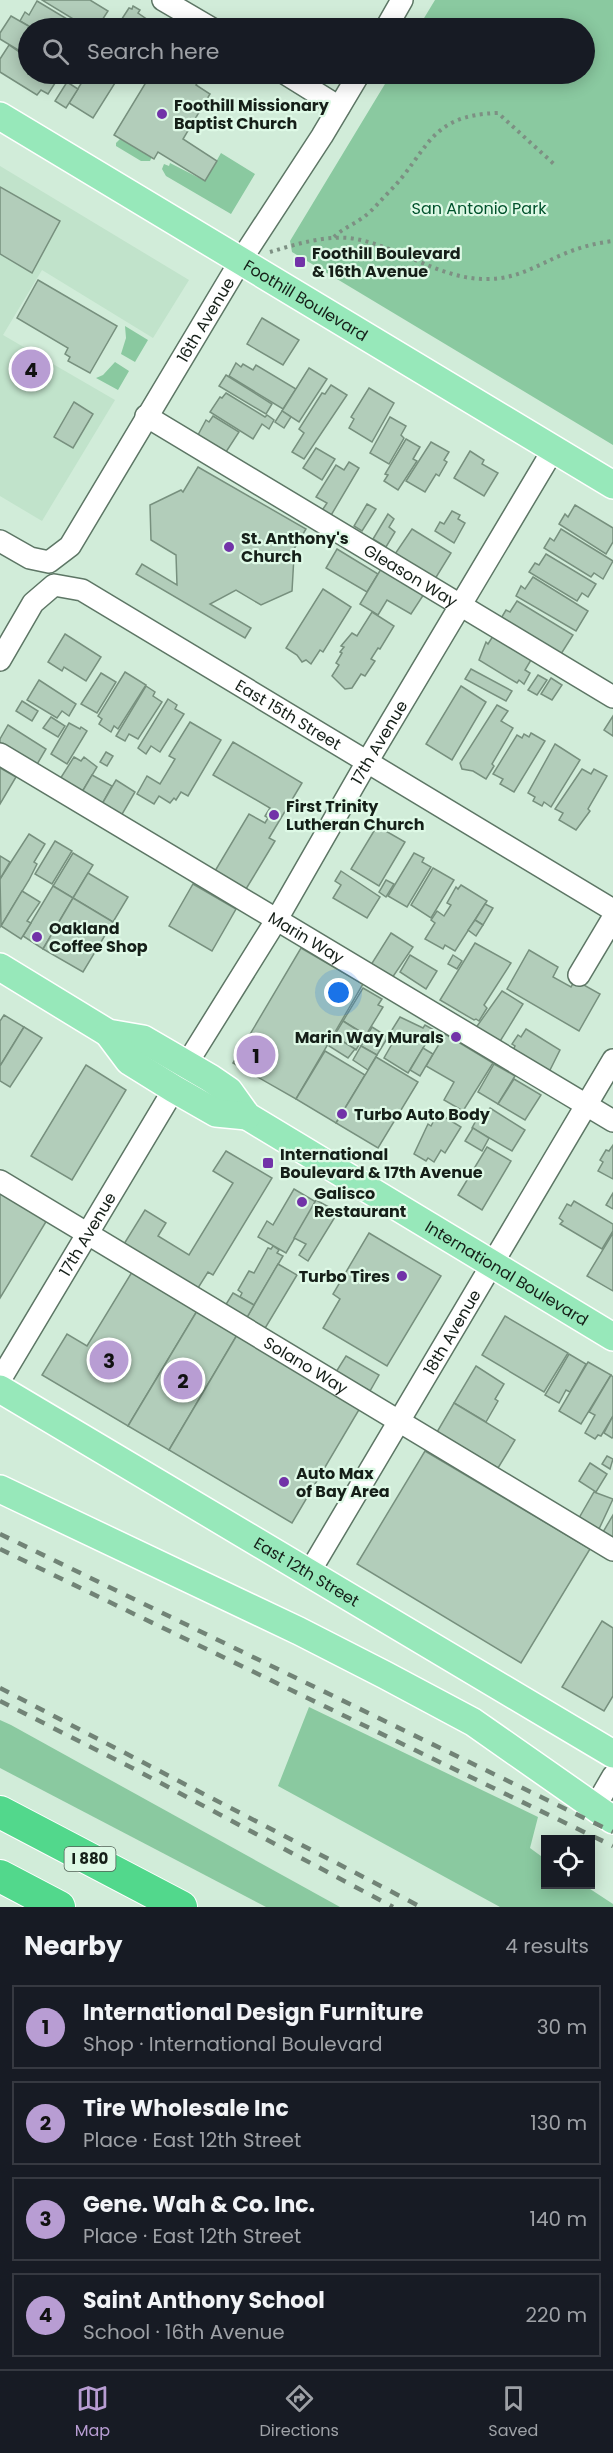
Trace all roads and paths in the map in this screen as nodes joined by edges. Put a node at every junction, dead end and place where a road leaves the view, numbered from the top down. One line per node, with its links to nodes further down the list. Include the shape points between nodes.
1 (164, 0): 3 (street)
2 (402, 0): 4 (street)
3 (194, 18)
4 (392, 18)
5 (301, 84): 7 (street)
6 (353, 84): 7 (street, 16th Avenue)
7 (339, 107): 12 (street, 16th Avenue)
8 (0, 116): 12 (main road, Foothill Boulevard)
9 (555, 165): 10 (path, via 498,113 477,113 442,127 365,217)
10 (334, 237): 11 (path, via 355,239 455,275 486,279 529,272 565,254); 12 (path)
11 (613, 241)
12 (241, 260): 13 (street, 16th Avenue); 14 (main road, Foothill Boulevard)
13 (146, 416): 16 (street, 16th Avenue, via 70,546 49,562 30,558); 17 (street, Gleason Way)
14 (554, 450): 15 (main road, Foothill Boulevard); 17 (street, 17th Avenue)
15 (613, 485)
16 (0, 542)
17 (461, 606): 19 (street, Gleason Way); 21 (street, 17th Avenue)
18 (0, 660): 21 (street, East 15th Street, via 33,603 54,585 82,590)
19 (613, 697)
20 (0, 754): 24 (street, Marin Way)
21 (367, 762): 22 (street, East 15th Street); 24 (street, 17th Avenue)
22 (613, 910)
23 (613, 918): 26 (street)
24 (277, 919): 29 (street, 17th Avenue); 31 (street, Marin Way)
25 (0, 967): 27 (main road, International Boulevard)
26 (579, 975)
27 (108, 1033): 29 (main road, International Boulevard, via 143,1039); 30 (main road, International Boulevard, via 129,1061)
28 (613, 1060): 31 (street, 18th Avenue)
29 (186, 1065): 32 (main road, International Boulevard, via 229,1091)
30 (174, 1089): 32 (main road, International Boulevard, via 216,1113); 35 (street, 17th Avenue)
31 (586, 1105): 33 (street, Marin Way); 36 (street, 18th Avenue)
32 (247, 1116): 36 (main road, International Boulevard)
33 (613, 1121)
34 (0, 1181): 35 (street, Solano Way)
35 (88, 1234): 38 (street, 17th Avenue); 40 (street, Solano Way)
36 (492, 1265): 37 (main road, International Boulevard); 40 (street, 18th Avenue)
37 (613, 1337)
38 (0, 1380)
39 (0, 1389): 43 (main road, East 12th Street)
40 (399, 1422): 42 (street, Solano Way); 43 (street, 18th Avenue)
41 (0, 1489): 47 (main road, via 385,1675 473,1722)
42 (613, 1550)
43 (309, 1573): 44 (main road, East 12th Street)
44 (613, 1754)
45 (613, 1776): 47 (street)
46 (0, 1812): 50 (highway, I 880)
47 (604, 1814)
48 (0, 1876): 49 (highway)
49 (59, 1907)
50 (180, 1907)

